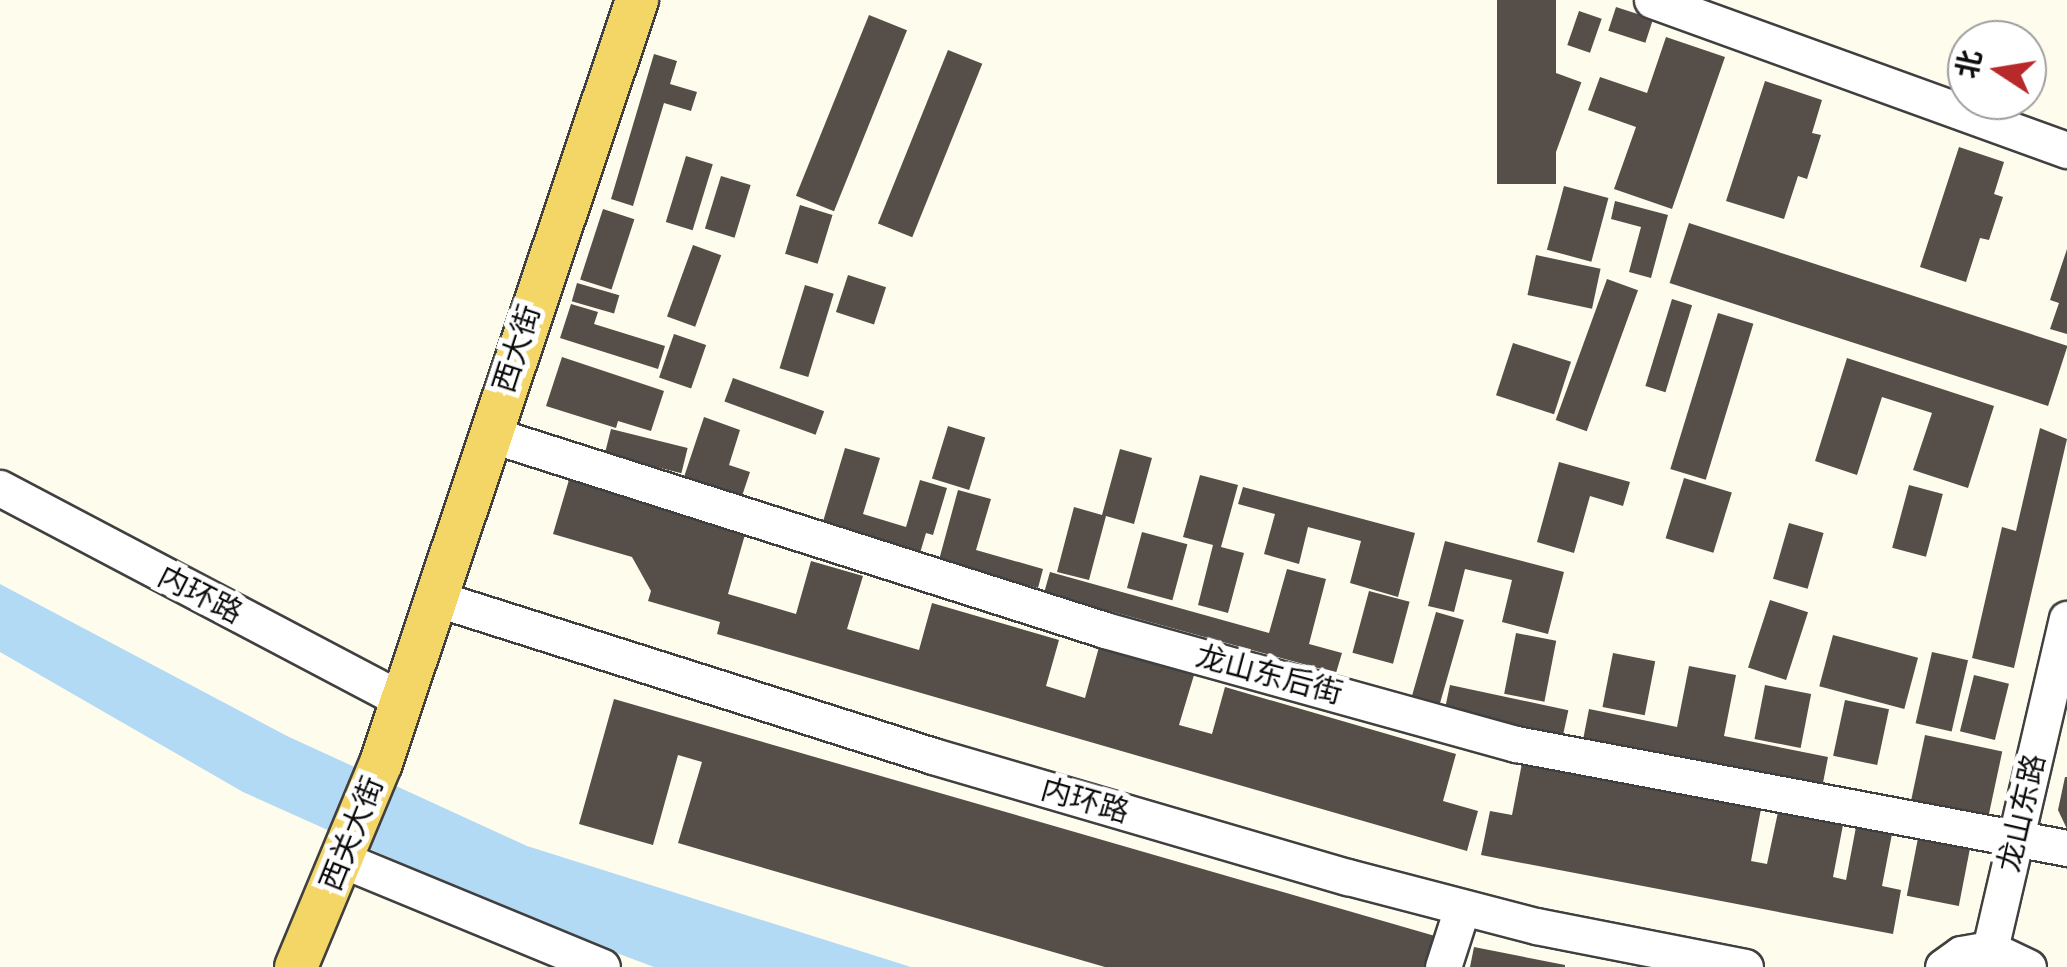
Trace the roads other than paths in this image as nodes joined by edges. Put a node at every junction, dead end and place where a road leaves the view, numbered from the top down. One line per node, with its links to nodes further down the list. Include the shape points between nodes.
1 (637, 0): 4 (main road, 西大街)
2 (1652, 0): 3 (street)
3 (2067, 150)
4 (489, 434): 6 (main road, 西大街); 9 (street, 龙山东后街, via 1105,630 1516,744)
5 (0, 488): 8 (street, 内环路)
6 (434, 598): 8 (main road, 西大街); 12 (street, 内环路, via 933,756)
7 (2067, 618): 9 (street, 龙山东路)
8 (401, 699): 11 (main road, 西关大街)
9 (2016, 841): 10 (street, 龙山东后街); 13 (street, 龙山东路)
10 (2067, 848)
11 (345, 855): 14 (main road, 西关大街); 15 (street)
12 (1462, 908): 16 (street); 17 (street, 内环路)
13 (1990, 949): 18 (street, via 1961,954); 19 (street)
14 (296, 967)
15 (602, 967)
16 (1443, 967)
17 (1744, 967)
18 (1943, 967)
19 (2028, 967)

